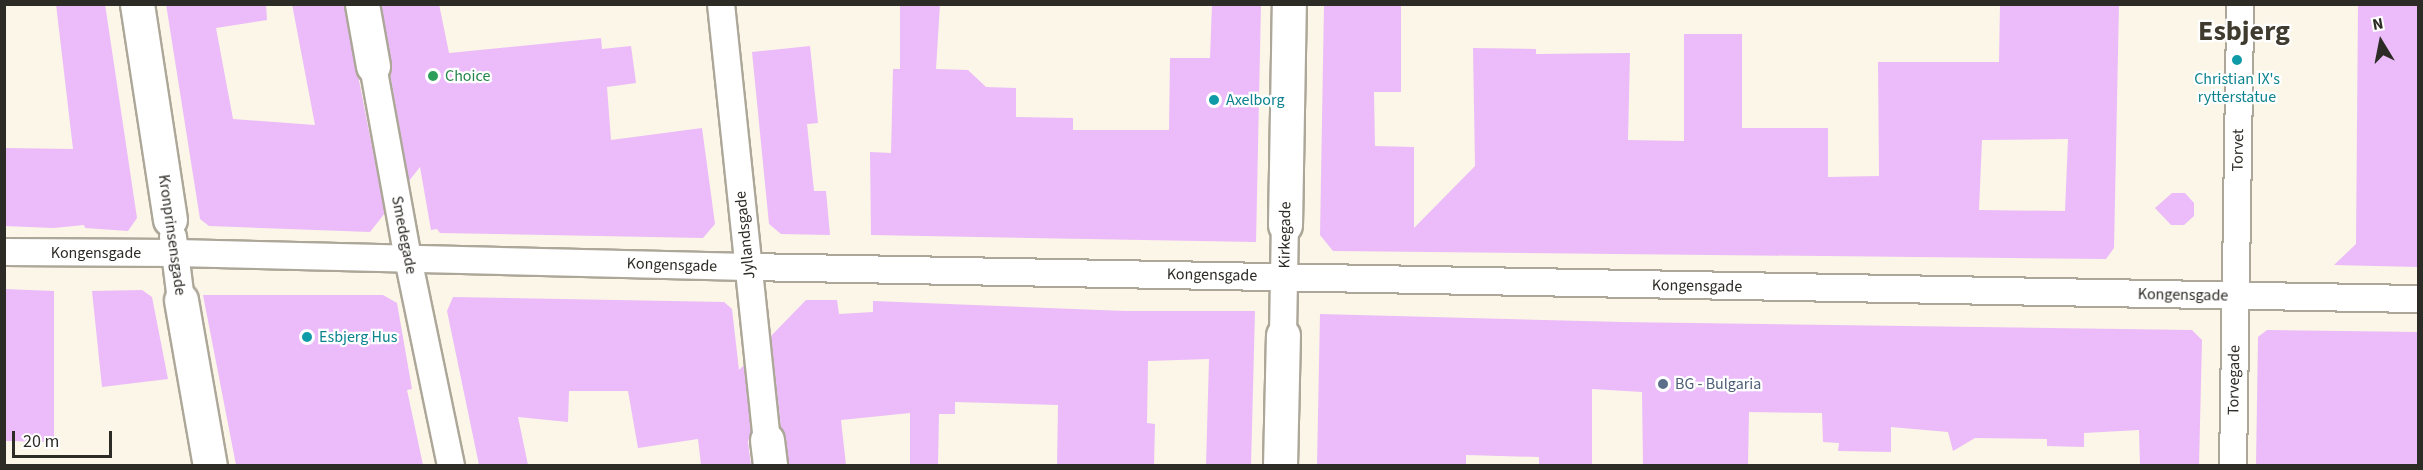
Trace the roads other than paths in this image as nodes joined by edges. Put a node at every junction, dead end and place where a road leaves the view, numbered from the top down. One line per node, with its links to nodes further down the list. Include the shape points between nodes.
1 (137, 4): 7 (street, Kronprinsensgade)
2 (362, 4): 6 (street, Smedegade)
3 (721, 4): 12 (street, Jyllandsgade)
4 (1289, 4): 8 (street, Kirkegade)
5 (2240, 4): 14 (street, Torvet)
6 (373, 66): 11 (street, Smedegade)
7 (170, 219): 10 (street, Kronprinsensgade)
8 (1285, 225): 13 (street, Kirkegade)
9 (4, 252): 10 (street, Kongensgade)
10 (176, 253): 11 (street, Kongensgade); 16 (street, Kronprinsensgade)
11 (408, 258): 12 (street, Kongensgade); 20 (street, Smedegade)
12 (748, 267): 13 (street, Kongensgade); 18 (street, Jyllandsgade)
13 (1284, 276): 14 (street, Kongensgade); 17 (street, Kirkegade)
14 (2236, 295): 15 (street, Kongensgade); 22 (street, Torvegade)
15 (2418, 299)
16 (181, 300): 19 (street, Kronprinsensgade)
17 (1283, 335): 21 (street, Kirkegade)
18 (768, 453)
19 (210, 465)
20 (451, 465)
21 (1280, 465)
22 (2232, 465)

